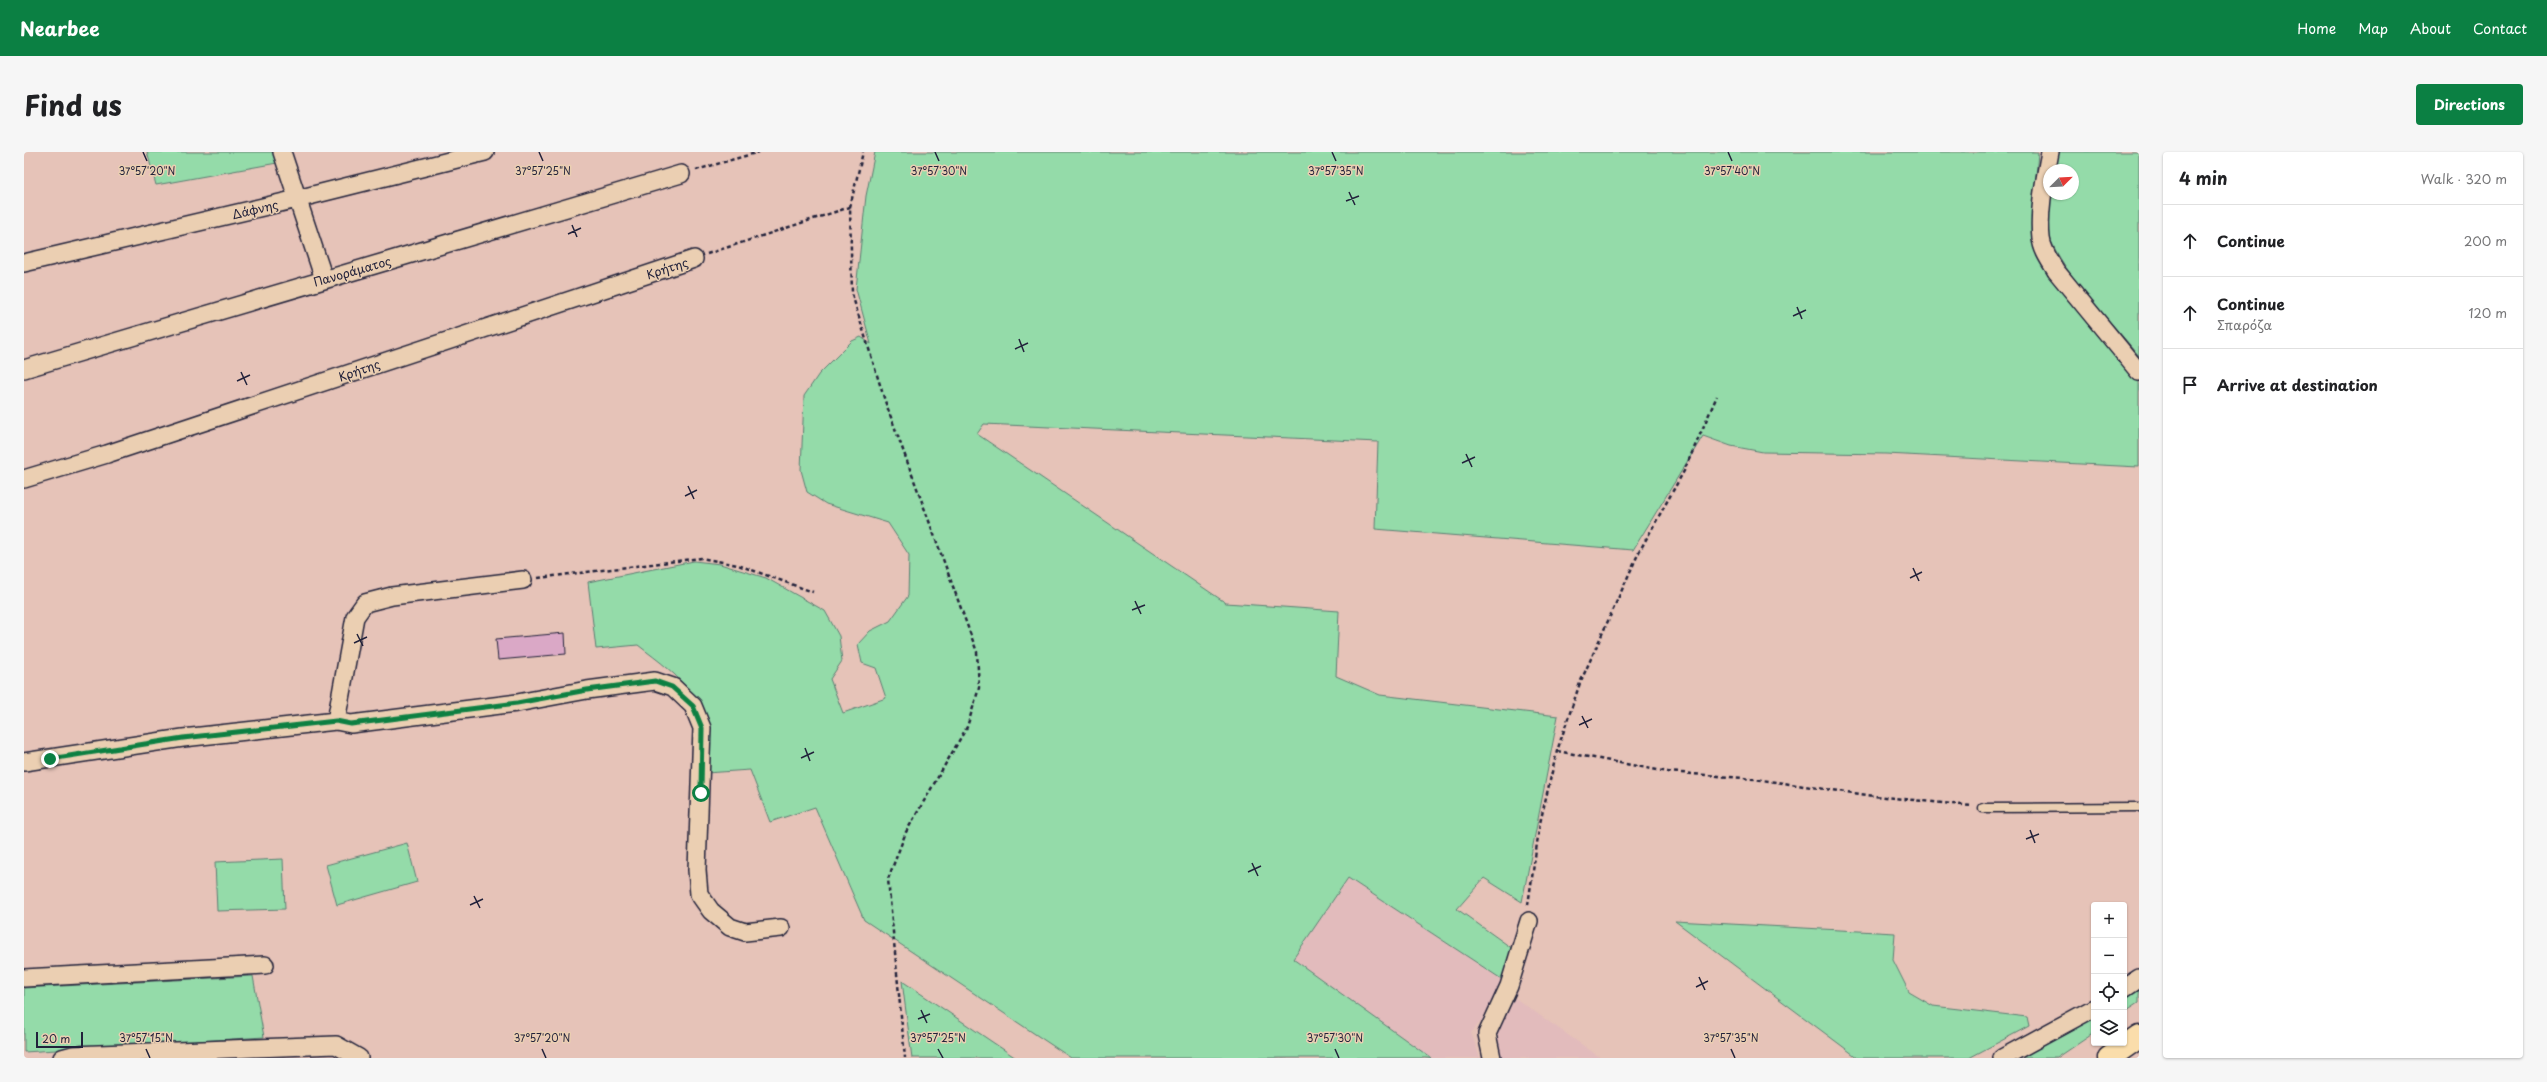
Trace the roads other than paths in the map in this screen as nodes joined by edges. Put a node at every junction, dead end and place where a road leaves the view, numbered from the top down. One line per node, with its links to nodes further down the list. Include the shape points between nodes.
1 (282, 152): 5 (street)
2 (485, 152): 5 (street, Δάφνης)
3 (2050, 152): 10 (street, via 2043,190 2041,238 2047,255 2056,272)
4 (681, 174): 8 (street, Πανοράματος)
5 (297, 199): 7 (street, Δάφνης); 8 (street)
6 (694, 259): 11 (street, Κρήτης, via 145,442)
7 (24, 263)
8 (324, 279): 9 (street, Πανοράματος)
9 (24, 369)
10 (2139, 372)
11 (24, 479)
12 (523, 580): 13 (street, via 392,596 364,603 355,617)
13 (336, 721): 14 (street, via 183,738); 18 (street, via 351,724 517,703 655,681 672,687 693,706 702,728 696,870 699,894 711,911 730,927 745,932)
14 (24, 762)
15 (2139, 807): 16 (lane)
16 (1983, 808)
17 (1529, 921): 27 (street, via 1509,986 1487,1034)
18 (782, 928)
19 (265, 965): 20 (street)
20 (24, 978)
21 (2139, 978): 22 (street)
22 (2127, 986)
23 (2091, 1010): 28 (street)
24 (2139, 1037): 29 (highway)
25 (62, 1058): 26 (street, via 73,1055 336,1045)
26 (359, 1058)
27 (1492, 1058)
28 (2002, 1058)
29 (2109, 1058)

